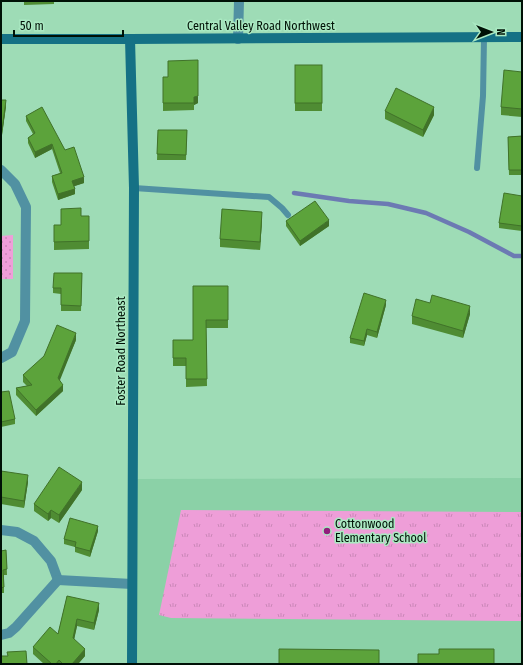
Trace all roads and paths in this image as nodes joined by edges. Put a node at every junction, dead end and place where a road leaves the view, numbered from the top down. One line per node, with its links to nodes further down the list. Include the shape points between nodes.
1 (239, 1): 6 (street)
2 (522, 37): 3 (street, Central Valley Road Northwest)
3 (484, 38): 6 (street, Central Valley Road Northwest); 7 (lane, via 483,96)
4 (1, 39): 5 (street, Central Valley Road Northwest)
5 (130, 39): 6 (street, Central Valley Road Northwest); 9 (street, Foster Road Northeast)
6 (238, 39)
7 (477, 168)
8 (1, 170): 11 (street, via 15,184 26,207 24,321 12,352)
9 (134, 188): 10 (lane, via 269,197); 14 (street, Foster Road Northeast)
10 (288, 215)
11 (1, 358)
12 (1, 530): 13 (street, via 17,532 34,542 51,561)
13 (58, 580): 14 (street); 15 (street, via 16,628)
14 (132, 584): 16 (street, Foster Road Northeast)
15 (1, 635)
16 (132, 664)

